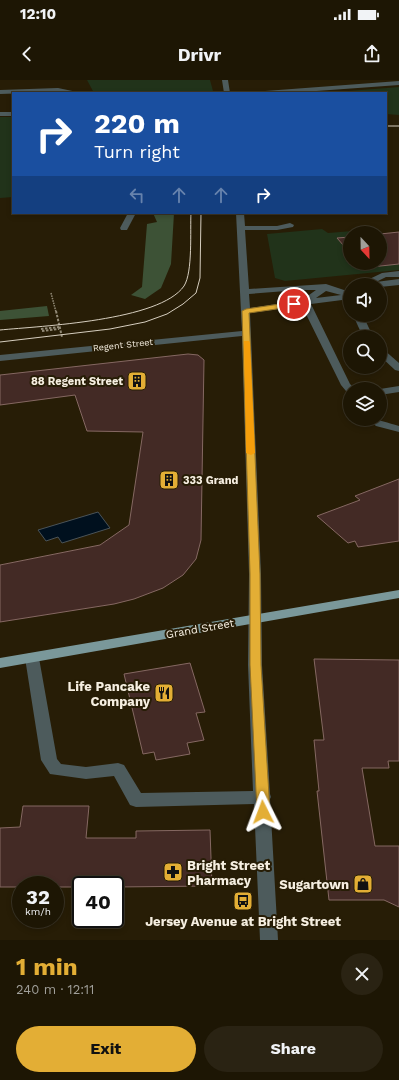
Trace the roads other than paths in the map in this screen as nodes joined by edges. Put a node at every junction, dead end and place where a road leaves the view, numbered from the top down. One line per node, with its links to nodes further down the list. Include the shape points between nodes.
1 (225, 80): 5 (street)
2 (399, 83): 6 (street)
3 (0, 92): 4 (street, via 44,87)
4 (76, 92)
5 (227, 92)
6 (279, 92)
7 (0, 114): 8 (street)
8 (12, 114)
9 (131, 214): 12 (street)
10 (240, 214): 13 (street)
11 (292, 225): 13 (street, via 277,228)
12 (124, 228)
13 (240, 228): 24 (street)
14 (399, 274): 15 (street)
15 (378, 278)
16 (399, 279): 17 (street)
17 (387, 281)
18 (399, 282): 19 (street)
19 (387, 283)
20 (326, 287): 23 (street); 24 (street); 26 (street)
21 (387, 287): 22 (street)
22 (399, 288)
23 (341, 290)
24 (245, 292): 27 (street)
25 (343, 296): 26 (street)
26 (305, 302): 27 (street); 32 (street)
27 (246, 311): 28 (street)
28 (246, 333): 30 (street, Regent Street); 38 (street)
29 (387, 357): 31 (street)
30 (0, 358)
31 (399, 368)
32 (345, 382)
33 (399, 389): 34 (street)
34 (387, 391)
35 (386, 426): 36 (street)
36 (399, 430)
37 (399, 594): 38 (main road, Grand Street)
38 (256, 619): 39 (main road, Grand Street); 41 (street, via 255,665)
39 (32, 658): 40 (main road, Grand Street); 41 (street, via 49,760 56,770 86,773 118,769 136,800)
40 (0, 663)
41 (263, 797): 42 (street)
42 (269, 940)

